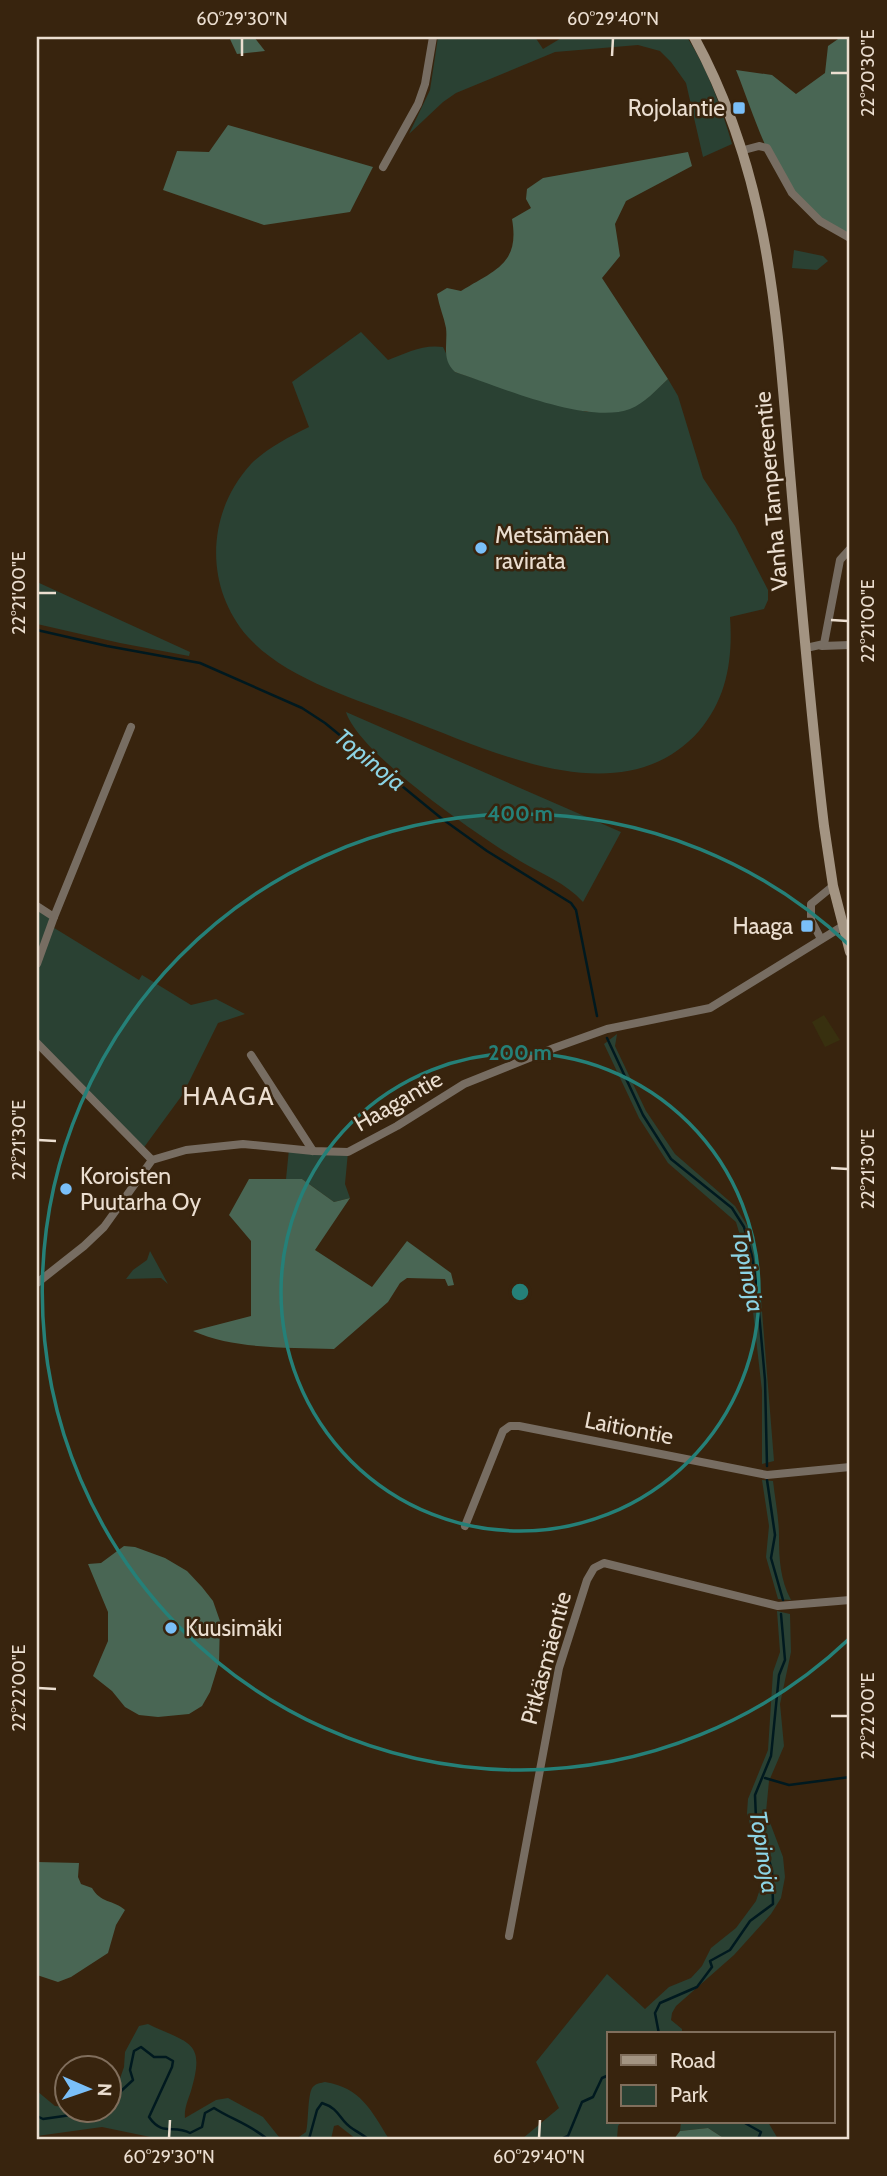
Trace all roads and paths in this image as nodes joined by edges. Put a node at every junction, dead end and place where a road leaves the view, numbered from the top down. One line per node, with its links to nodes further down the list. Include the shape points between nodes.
1 (433, 37): 4 (street, via 418,104)
2 (694, 37): 3 (main road, Vanha Tampereentie)
3 (744, 150): 5 (street, via 767,148 792,193 820,221); 9 (main road, Vanha Tampereentie, via 763,227 774,302)
4 (383, 167)
5 (850, 238)
6 (850, 549): 8 (street, via 840,560 827,637)
7 (850, 645): 8 (street)
8 (821, 646): 9 (street)
9 (806, 648): 11 (main road, Vanha Tampereentie, via 819,790)
10 (131, 727): 13 (street)
11 (834, 886): 14 (main road, Vanha Tampereentie); 15 (street, via 811,904 811,920)
12 (37, 906): 13 (street)
13 (54, 917): 17 (street)
14 (843, 926): 15 (street, Haagantie); 16 (main road, Vanha Tampereentie)
15 (821, 939): 20 (street, Haagantie, via 710,1008 607,1030 554,1048 464,1084 348,1152)
16 (850, 952)
17 (37, 964)
18 (37, 1043): 21 (street)
19 (251, 1055): 20 (street)
20 (313, 1151): 21 (street, Haagantie, via 243,1144 170,1153)
21 (152, 1160): 22 (street, via 96,1236)
22 (37, 1283)
23 (850, 1467): 24 (street, Laitiontie, via 768,1475 510,1426 503,1431)
24 (466, 1526)
25 (850, 1600): 26 (street, Pitkäsmäentie, via 778,1606 604,1563 594,1567 559,1668)
26 (509, 1936)

